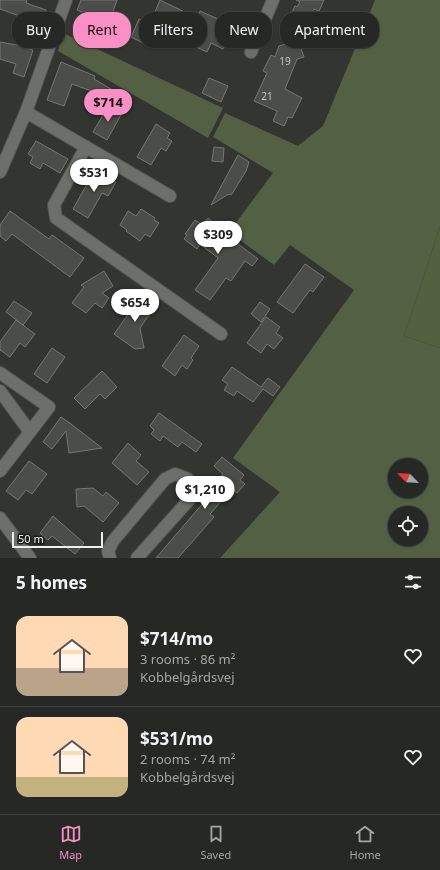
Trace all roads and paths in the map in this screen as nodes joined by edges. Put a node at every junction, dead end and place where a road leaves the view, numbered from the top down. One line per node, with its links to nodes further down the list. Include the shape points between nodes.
1 (66, 0): 4 (street)
2 (273, 0): 3 (street)
3 (251, 52)
4 (26, 112): 5 (street); 6 (street)
5 (86, 147): 7 (street); 8 (street, via 54,205 56,218)
6 (0, 172)
7 (170, 196)
8 (221, 334)
9 (0, 373): 11 (street, via 49,407)
10 (0, 391): 11 (street)
11 (30, 432): 12 (street)
12 (0, 471)
13 (0, 518): 14 (street)
14 (30, 558)
15 (110, 558): 16 (street, via 108,551 113,541 165,479 175,474 188,479 193,484 189,500)
16 (138, 558)

